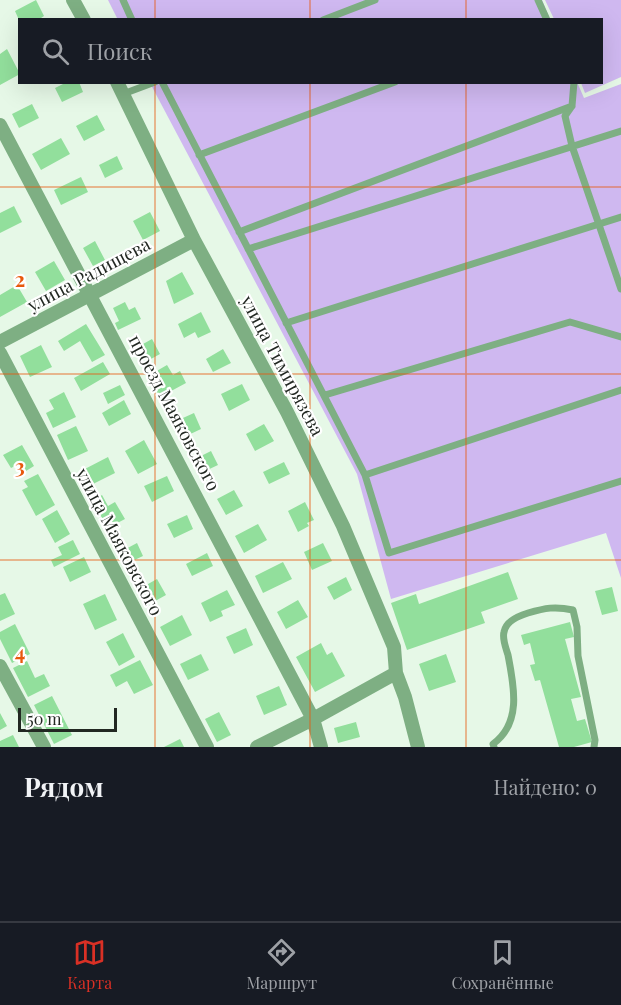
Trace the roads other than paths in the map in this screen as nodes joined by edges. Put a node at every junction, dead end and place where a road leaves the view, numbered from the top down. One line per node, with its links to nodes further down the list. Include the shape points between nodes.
1 (73, 0): 5 (street)
2 (124, 0): 6 (lane)
3 (375, 0): 7 (lane)
4 (538, 0): 8 (lane)
5 (83, 18)
6 (131, 18)
7 (329, 18)
8 (546, 18)
9 (143, 84): 13 (lane)
10 (163, 84): 18 (lane)
11 (390, 84): 18 (lane)
12 (574, 84): 14 (lane)
13 (120, 88): 22 (street, улица Тимирязева)
14 (572, 106): 17 (lane, via 565,116); 21 (lane)
15 (0, 125): 25 (street, проезд Маяковского)
16 (621, 131): 17 (lane)
17 (572, 146): 20 (lane); 23 (lane)
18 (199, 155): 21 (lane)
19 (621, 217): 20 (lane)
20 (597, 224): 24 (lane); 26 (lane)
21 (239, 232): 23 (lane)
22 (194, 240): 25 (street, улица Радищева); 35 (street, улица Тимирязева, via 287,412 343,526 394,647)
23 (248, 249): 26 (lane)
24 (621, 289)
25 (92, 295): 28 (street, улица Радищева); 36 (street, проезд Маяковского)
26 (286, 323): 31 (lane)
27 (621, 337): 31 (lane, via 570,322)
28 (0, 342)
29 (0, 353): 38 (street, улица Маяковского)
30 (621, 390): 32 (lane)
31 (325, 395): 32 (lane)
32 (365, 475): 33 (lane, via 389,553)
33 (621, 481)
34 (0, 666): 37 (street)
35 (396, 673): 36 (street); 41 (street, улица Тимирязева)
36 (313, 719): 39 (street); 40 (street)
37 (44, 747)
38 (207, 747)
39 (257, 747)
40 (321, 747)
41 (418, 747)
42 (494, 747): 43 (lane, via 513,719 513,679 503,634 508,623 520,615 554,606 573,610)
43 (594, 747)

